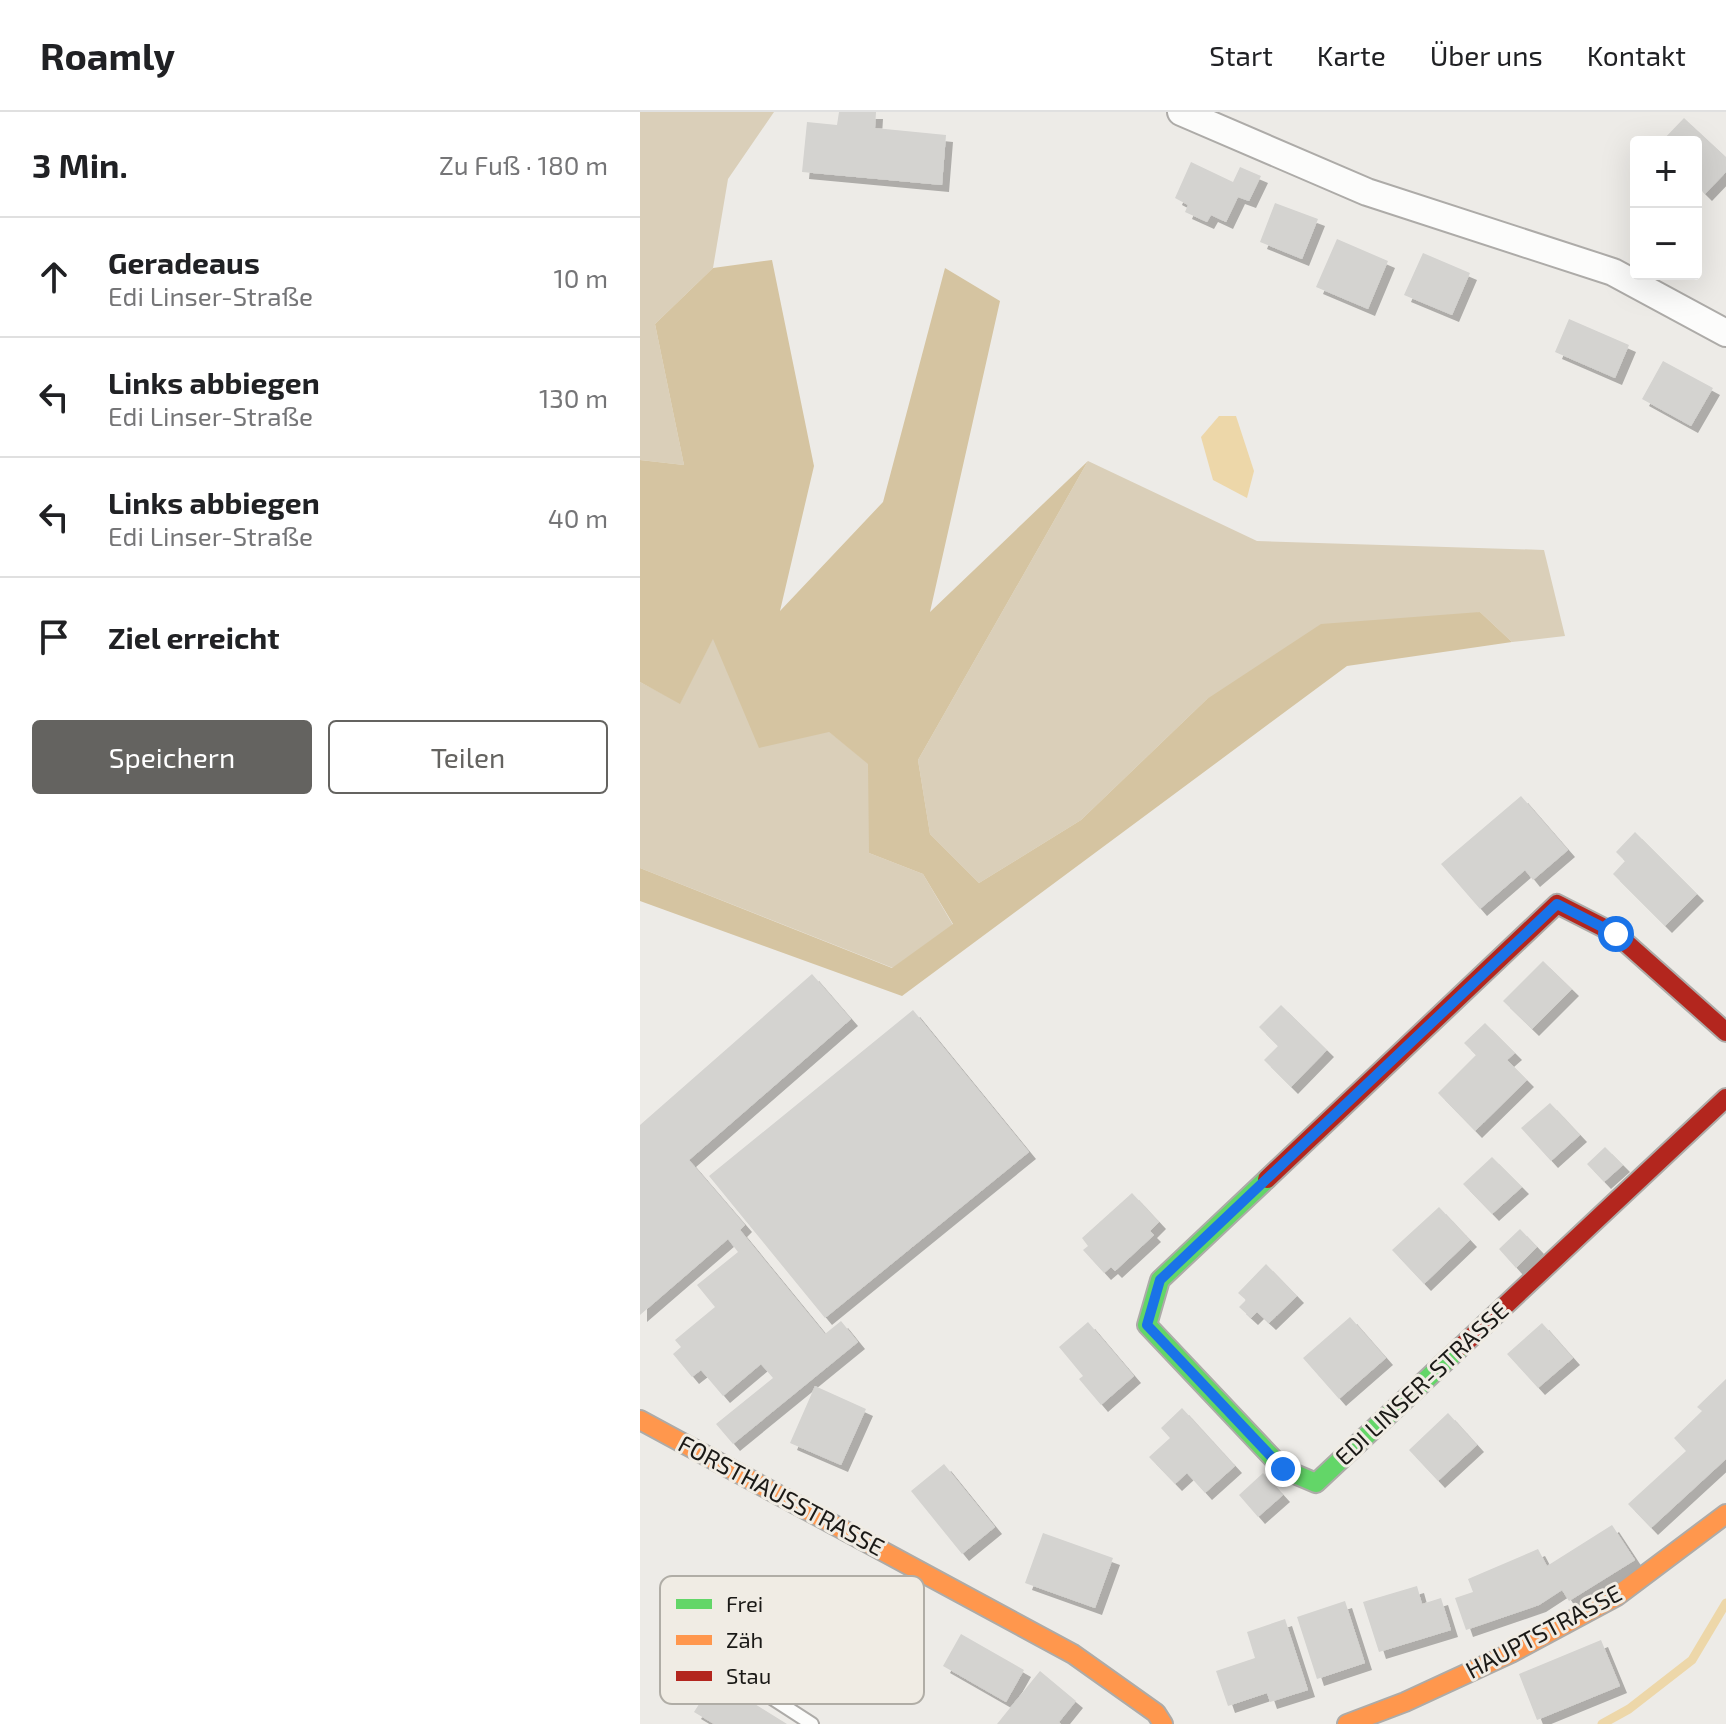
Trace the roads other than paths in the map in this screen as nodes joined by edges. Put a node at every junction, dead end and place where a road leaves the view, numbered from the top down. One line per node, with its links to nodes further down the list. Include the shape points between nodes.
1 (1181, 112): 2 (street, via 1367,192 1613,272)
2 (1726, 333)
3 (1726, 1032): 4 (street, EDI LINSER-STRASSE, via 1616,934 1557,904 1160,1280 1147,1325 1283,1469 1316,1483)
4 (1726, 1098)
5 (640, 1420): 9 (street, FORSTHAUSSTRASSE, via 1073,1654 1156,1713)
6 (1726, 1514): 10 (street, HAUPTSTRASSE, via 1617,1596 1511,1653)
7 (781, 1704): 8 (lane)
8 (812, 1724)
9 (1163, 1724)
10 (1347, 1724)

